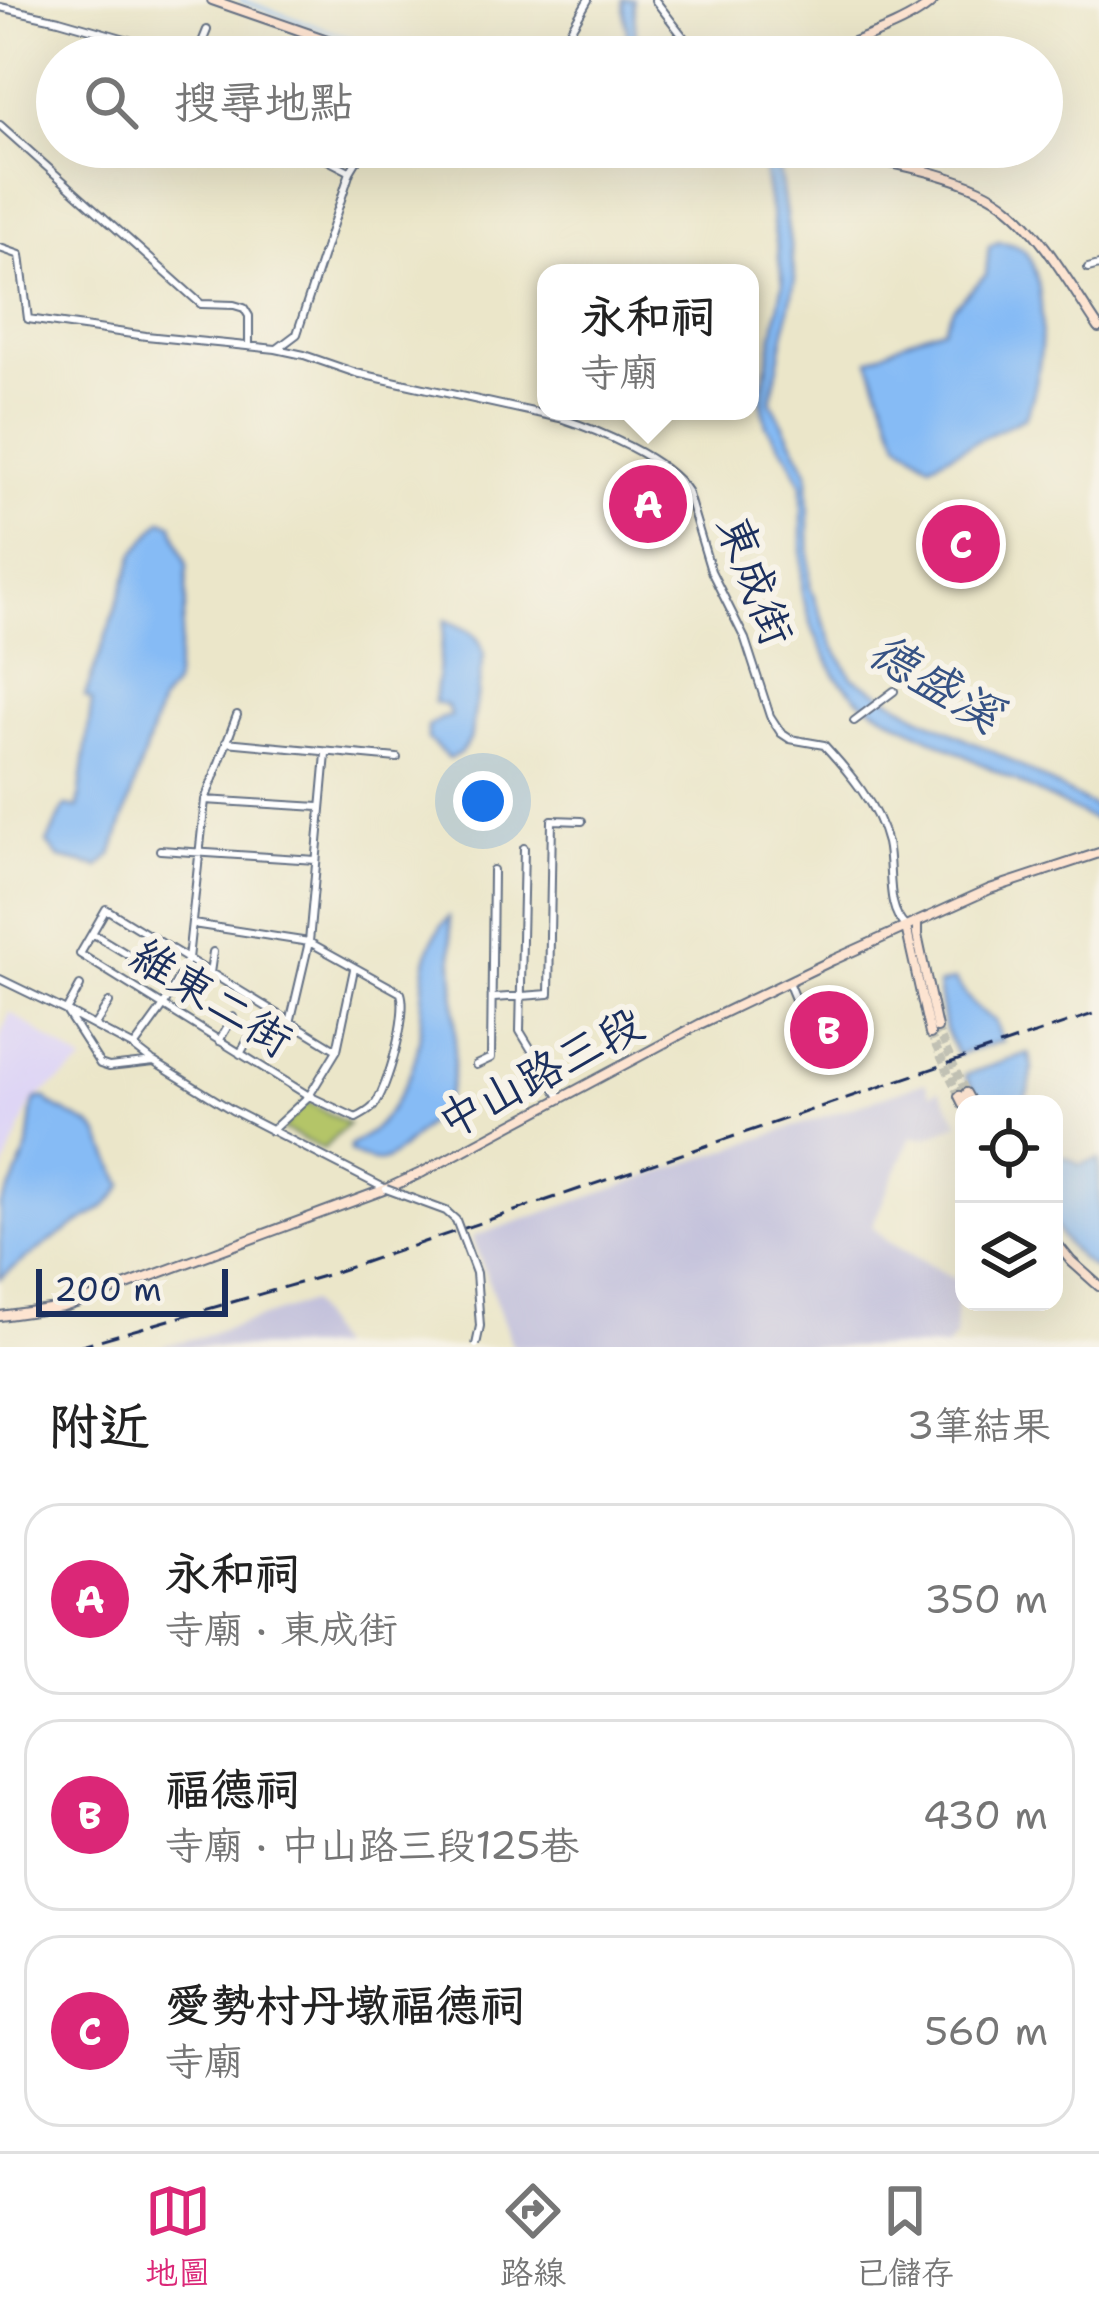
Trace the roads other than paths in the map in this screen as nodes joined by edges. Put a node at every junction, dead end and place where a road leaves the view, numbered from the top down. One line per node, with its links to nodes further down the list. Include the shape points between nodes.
1 (212, 0): 9 (street)
2 (588, 0): 10 (street)
3 (655, 0): 11 (street)
4 (934, 0): 12 (street)
5 (0, 7): 7 (street)
6 (207, 30): 8 (street)
7 (117, 36)
8 (204, 36)
9 (316, 36)
10 (567, 36)
11 (683, 36)
12 (864, 36)
13 (0, 125): 14 (street)
14 (36, 157)
15 (48, 168): 24 (street, via 201,304 244,308)
16 (343, 168): 19 (street)
17 (352, 168): 19 (street)
18 (905, 168): 23 (street, via 1000,200)
19 (350, 172): 25 (street, via 297,334)
20 (0, 248): 24 (street, 東成街, via 20,255 28,319)
21 (1099, 265): 22 (street)
22 (1088, 268)
23 (1099, 328)
24 (249, 345): 25 (street, 東成街)
25 (276, 349): 26 (street, 東成街)
26 (537, 413)
27 (566, 420): 45 (street, 東成街, via 656,463 687,491 770,716 790,739 824,745 876,812 895,914)
28 (892, 693): 30 (street)
29 (237, 715): 31 (street)
30 (858, 719)
31 (226, 742): 32 (street); 34 (street)
32 (326, 754): 33 (street); 35 (street)
33 (397, 758)
34 (206, 800): 35 (street); 40 (street)
35 (319, 807): 41 (street)
36 (582, 821): 58 (street, via 552,820 549,994)
37 (524, 848): 58 (street)
38 (160, 850): 40 (street)
39 (1099, 853): 43 (street, 中山路三段)
40 (200, 854): 41 (street); 44 (street)
41 (316, 860): 47 (street)
42 (494, 870): 59 (street)
43 (917, 922): 45 (street, 中山路三段); 45 (street, via 933,1031)
44 (194, 924): 47 (street); 49 (street)
45 (906, 927): 54 (street, 中山路三段)
46 (92, 933): 49 (street, 維東二街, via 106,910); 50 (street); 61 (street, 維東二街, via 80,954)
47 (309, 942): 51 (street); 64 (street)
48 (213, 952): 52 (street)
49 (188, 959): 52 (street); 55 (street)
50 (145, 964)
51 (354, 969): 70 (street); 74 (street, 維東二街, via 404,1001 382,1092 356,1118)
52 (209, 973): 64 (street)
53 (0, 979): 62 (street)
54 (788, 982): 66 (street); 75 (street, 中山路三段)
55 (176, 983): 57 (street); 61 (street)
56 (80, 986): 62 (street)
57 (196, 994)
58 (523, 995): 59 (street); 75 (street, via 520,1031)
59 (494, 998): 73 (street, via 491,1058)
60 (110, 1003): 65 (street)
61 (164, 1007): 68 (street, 維東二街); 69 (street)
62 (66, 1011): 65 (street); 72 (street, via 100,1064)
63 (233, 1017): 68 (street)
64 (290, 1023): 70 (street)
65 (94, 1026): 69 (street)
66 (800, 1028)
67 (253, 1031): 71 (street)
68 (219, 1041): 71 (street, 維東二街)
69 (134, 1047): 72 (street)
70 (337, 1050): 74 (street)
71 (240, 1054): 74 (street, 維東二街)
72 (154, 1062): 76 (street)
73 (476, 1065)
74 (309, 1096): 76 (street)
75 (560, 1097): 77 (street, 中山路三段)
76 (272, 1131): 77 (street)
77 (386, 1189): 80 (street, 中山路三段, via 89,1299); 81 (street, bridge, via 456,1220 476,1273)
78 (1063, 1252): 79 (street)
79 (1099, 1286)
80 (0, 1316)
81 (476, 1346)

